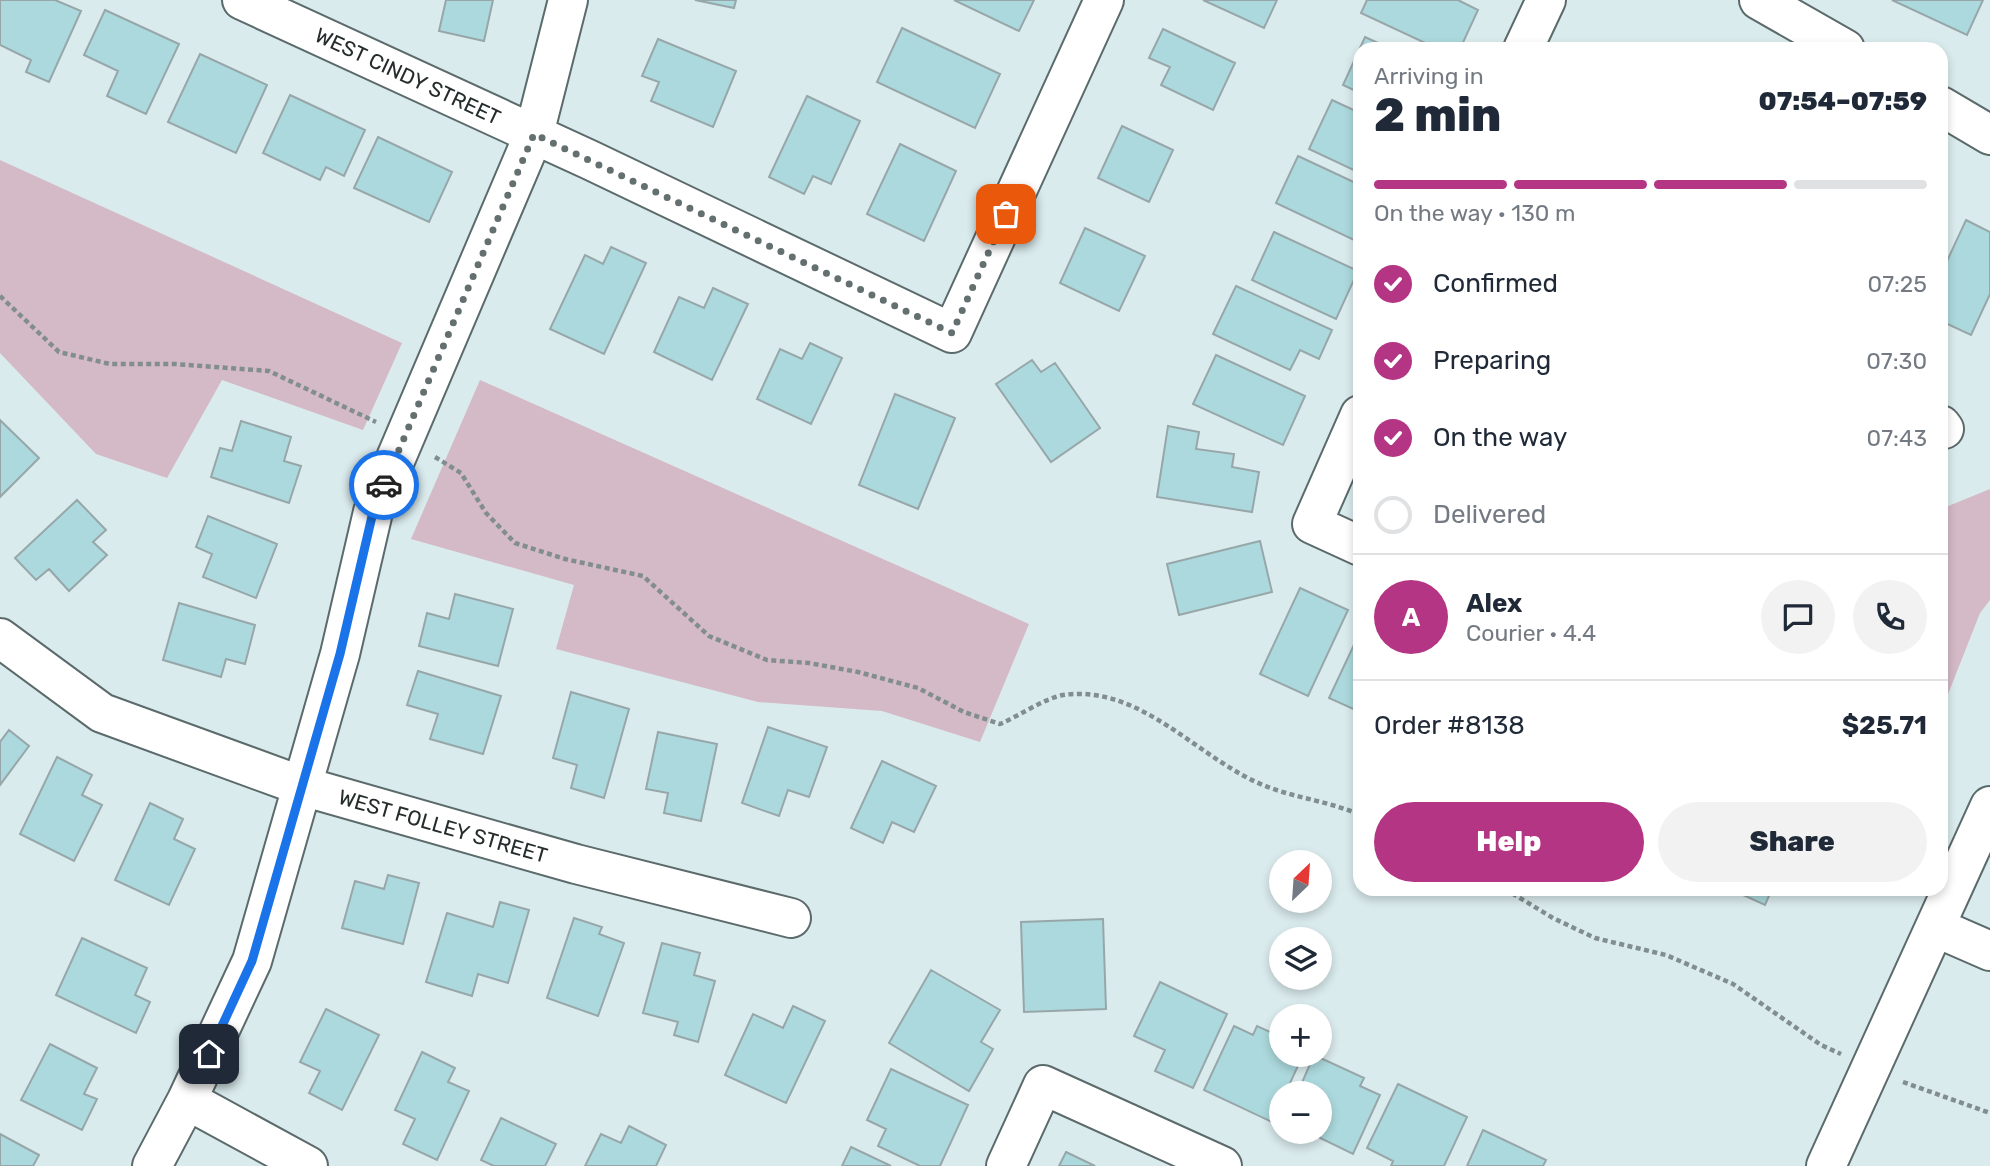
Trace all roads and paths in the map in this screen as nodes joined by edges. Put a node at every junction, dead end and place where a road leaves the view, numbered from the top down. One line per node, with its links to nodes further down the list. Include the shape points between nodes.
1 (242, 0): 10 (street, WEST CINDY STREET)
2 (568, 0): 10 (street)
3 (1104, 0): 10 (street, WEST CINDY STREET, via 952,333)
4 (1546, 0): 6 (street)
5 (1759, 0): 7 (street)
6 (1526, 42)
7 (1833, 42)
8 (1948, 109): 9 (street)
9 (1986, 124)
10 (534, 134): 13 (street)
11 (0, 296): 13 (path, via 59,352 110,365 270,371)
12 (1353, 431): 14 (street, via 1312,524)
13 (404, 439): 16 (street, via 373,512); 18 (path, via 461,473 486,513 515,543 643,576 709,636 767,660 858,672 918,688 1000,724 1060,696 1096,694 1149,714 1263,785)
14 (1353, 543)
15 (0, 638): 16 (street, WEST FOLLEY STREET, via 102,713)
16 (303, 786): 20 (street, WEST FOLLEY STREET, via 576,864); 24 (street, via 252,961)
17 (1990, 806): 21 (street)
18 (1353, 812)
19 (1517, 896): 23 (path, via 1595,938 1666,955 1733,984 1821,1045)
20 (791, 918)
21 (1935, 927): 22 (street); 23 (street)
22 (1990, 951)
23 (1871, 1068): 25 (path); 30 (street)
24 (187, 1100): 26 (street); 27 (street)
25 (1990, 1112)
26 (152, 1166)
27 (308, 1166)
28 (1006, 1166): 29 (street, via 1044,1085)
29 (1222, 1166)
30 (1826, 1166)

